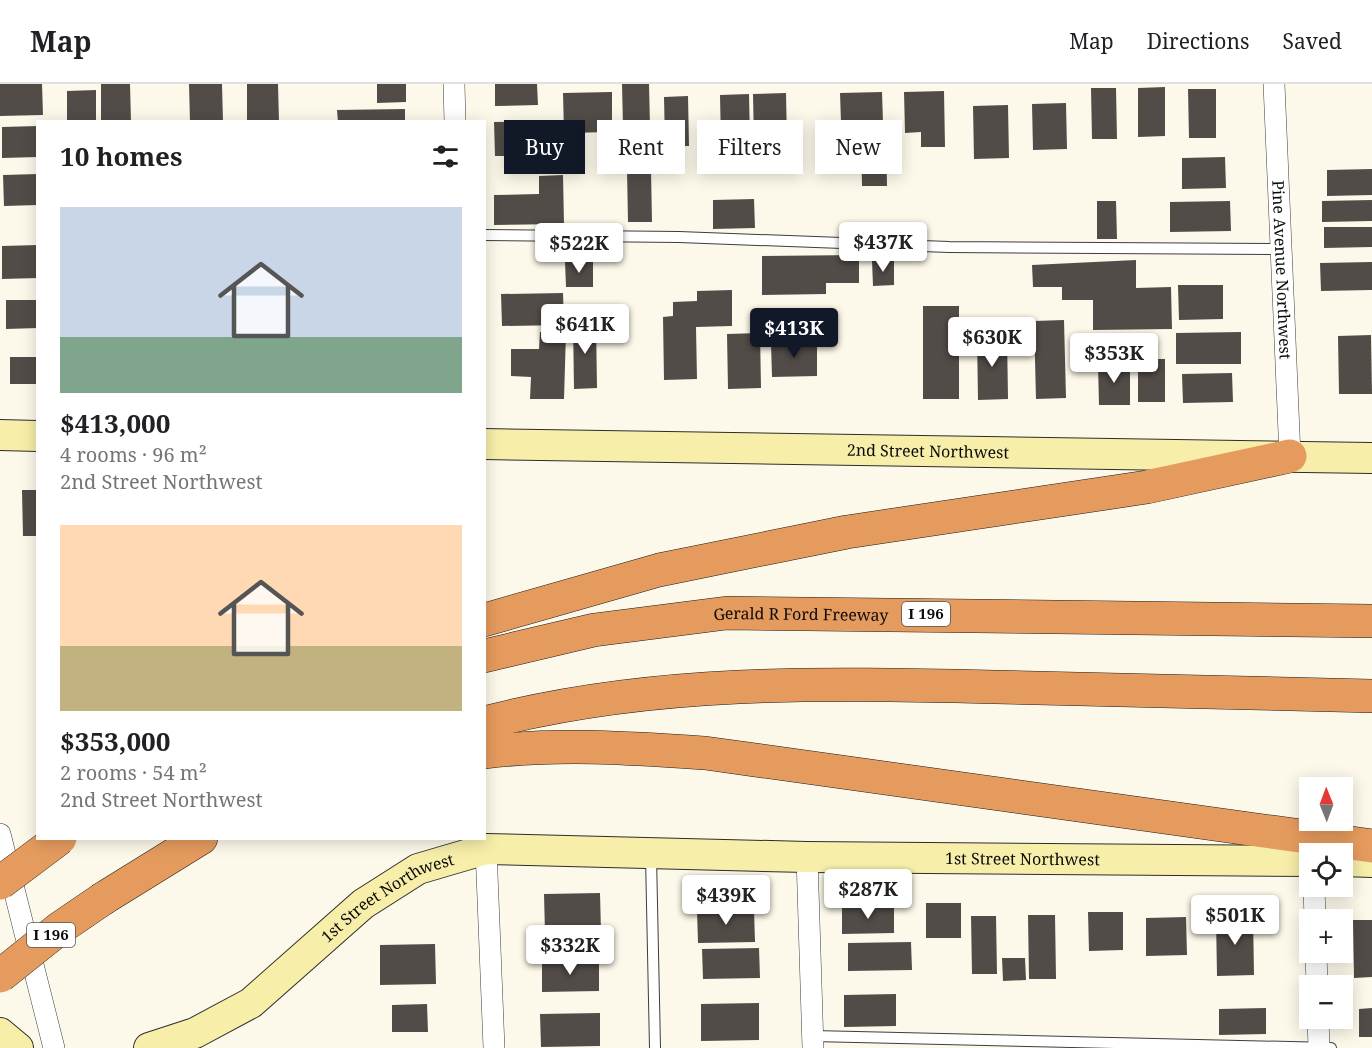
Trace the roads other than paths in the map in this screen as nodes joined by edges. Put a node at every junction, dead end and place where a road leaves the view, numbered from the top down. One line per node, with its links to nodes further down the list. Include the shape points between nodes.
1 (454, 84): 3 (street)
2 (1274, 84): 5 (street, Pine Avenue Northwest)
3 (455, 120)
4 (486, 235): 5 (lane, via 949,247)
5 (1281, 249): 9 (street, Pine Avenue Northwest)
6 (0, 435): 7 (street)
7 (36, 436)
8 (486, 444): 9 (street, 2nd Street Northwest)
9 (1290, 456): 10 (street, 2nd Street Northwest); 11 (highway, via 1148,487 847,532 671,567)
10 (1372, 458)
11 (486, 619)
12 (1372, 621): 13 (highway, Gerald R Ford Freeway / I 196, via 727,613 594,630)
13 (486, 656)
14 (1372, 696): 15 (highway, via 889,684 726,686 602,698)
15 (486, 723)
16 (486, 752): 20 (highway, via 602,746 705,753)
17 (0, 834): 34 (street)
18 (57, 840): 27 (highway, bridge)
19 (198, 840): 28 (highway, I 196, bridge, via 60,928)
20 (1372, 846)
21 (486, 849): 22 (street, 1st Street Northwest); 35 (street, 1st Street Northwest, via 418,869 363,904 251,1003 195,1033); 36 (street)
22 (651, 853): 23 (street, 1st Street Northwest); 37 (lane)
23 (807, 857): 24 (street, 1st Street Northwest); 31 (street)
24 (1299, 861)
25 (1353, 861): 26 (street)
26 (1372, 862)
27 (0, 883)
28 (0, 976)
29 (1318, 1029): 38 (street)
30 (0, 1033): 33 (street)
31 (813, 1042): 32 (lane)
32 (1042, 1044): 38 (lane)
33 (18, 1048)
34 (54, 1048)
35 (149, 1048)
36 (494, 1048)
37 (655, 1048)
38 (1319, 1048): 39 (lane)
39 (1331, 1048)

